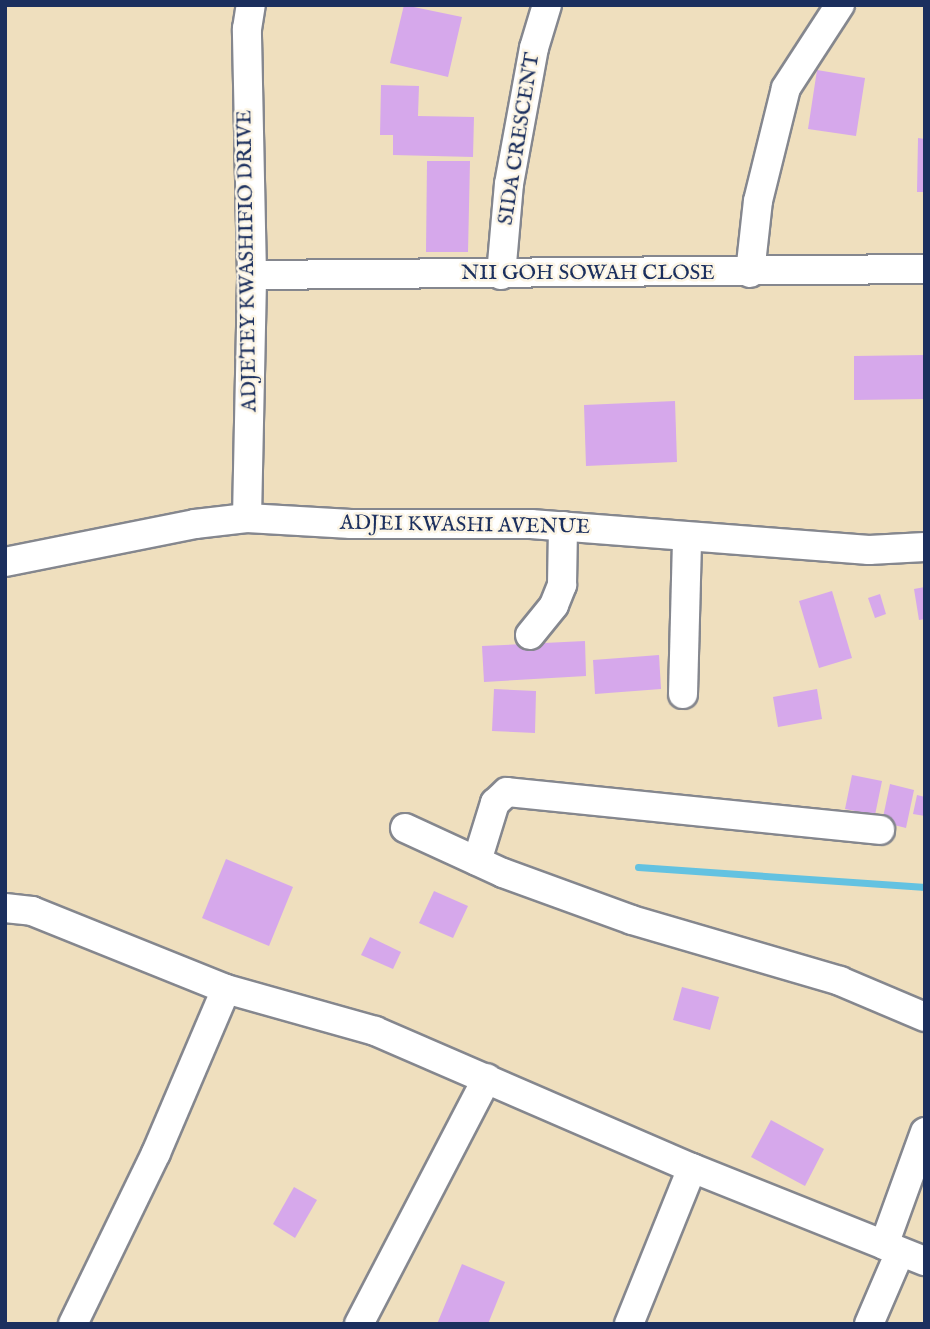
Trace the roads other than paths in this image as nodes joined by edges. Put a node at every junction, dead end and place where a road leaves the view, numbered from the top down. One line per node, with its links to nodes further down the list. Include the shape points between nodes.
1 (251, 5): 6 (street, ADJETEY KWASHIFIO DRIVE, via 247,68)
2 (547, 5): 7 (street, SIDA CRESCENT, via 534,48 511,172)
3 (840, 5): 5 (street, via 786,88 758,201)
4 (925, 269): 5 (street, NII GOH SOWAH CLOSE)
5 (750, 273): 7 (street, NII GOH SOWAH CLOSE)
6 (252, 275): 7 (street, NII GOH SOWAH CLOSE); 8 (street, ADJETEY KWASHIFIO DRIVE)
7 (501, 275)
8 (247, 517): 9 (street, ADJEI KWASHI AVENUE, via 299,523); 12 (street, ADJEI KWASHI AVENUE)
9 (563, 526): 10 (street, ADJEI KWASHI AVENUE); 13 (street, via 562,585 554,605)
10 (687, 538): 11 (street, ADJEI KWASHI AVENUE, via 869,550); 14 (street)
11 (925, 548)
12 (27, 558)
13 (530, 635)
14 (684, 694)
15 (405, 828): 17 (street)
16 (880, 830): 17 (street, via 506,792 495,803)
17 (477, 861): 20 (street, via 632,920 840,981)
18 (5, 908): 19 (street, via 32,911)
19 (226, 989): 21 (street, via 375,1031); 25 (street, via 156,1153)
20 (925, 1017)
21 (487, 1078): 23 (street); 26 (street)
22 (925, 1132): 24 (street)
23 (692, 1168): 24 (street); 27 (street)
24 (903, 1252): 28 (street)
25 (73, 1324)
26 (359, 1324)
27 (629, 1324)
28 (869, 1324)

